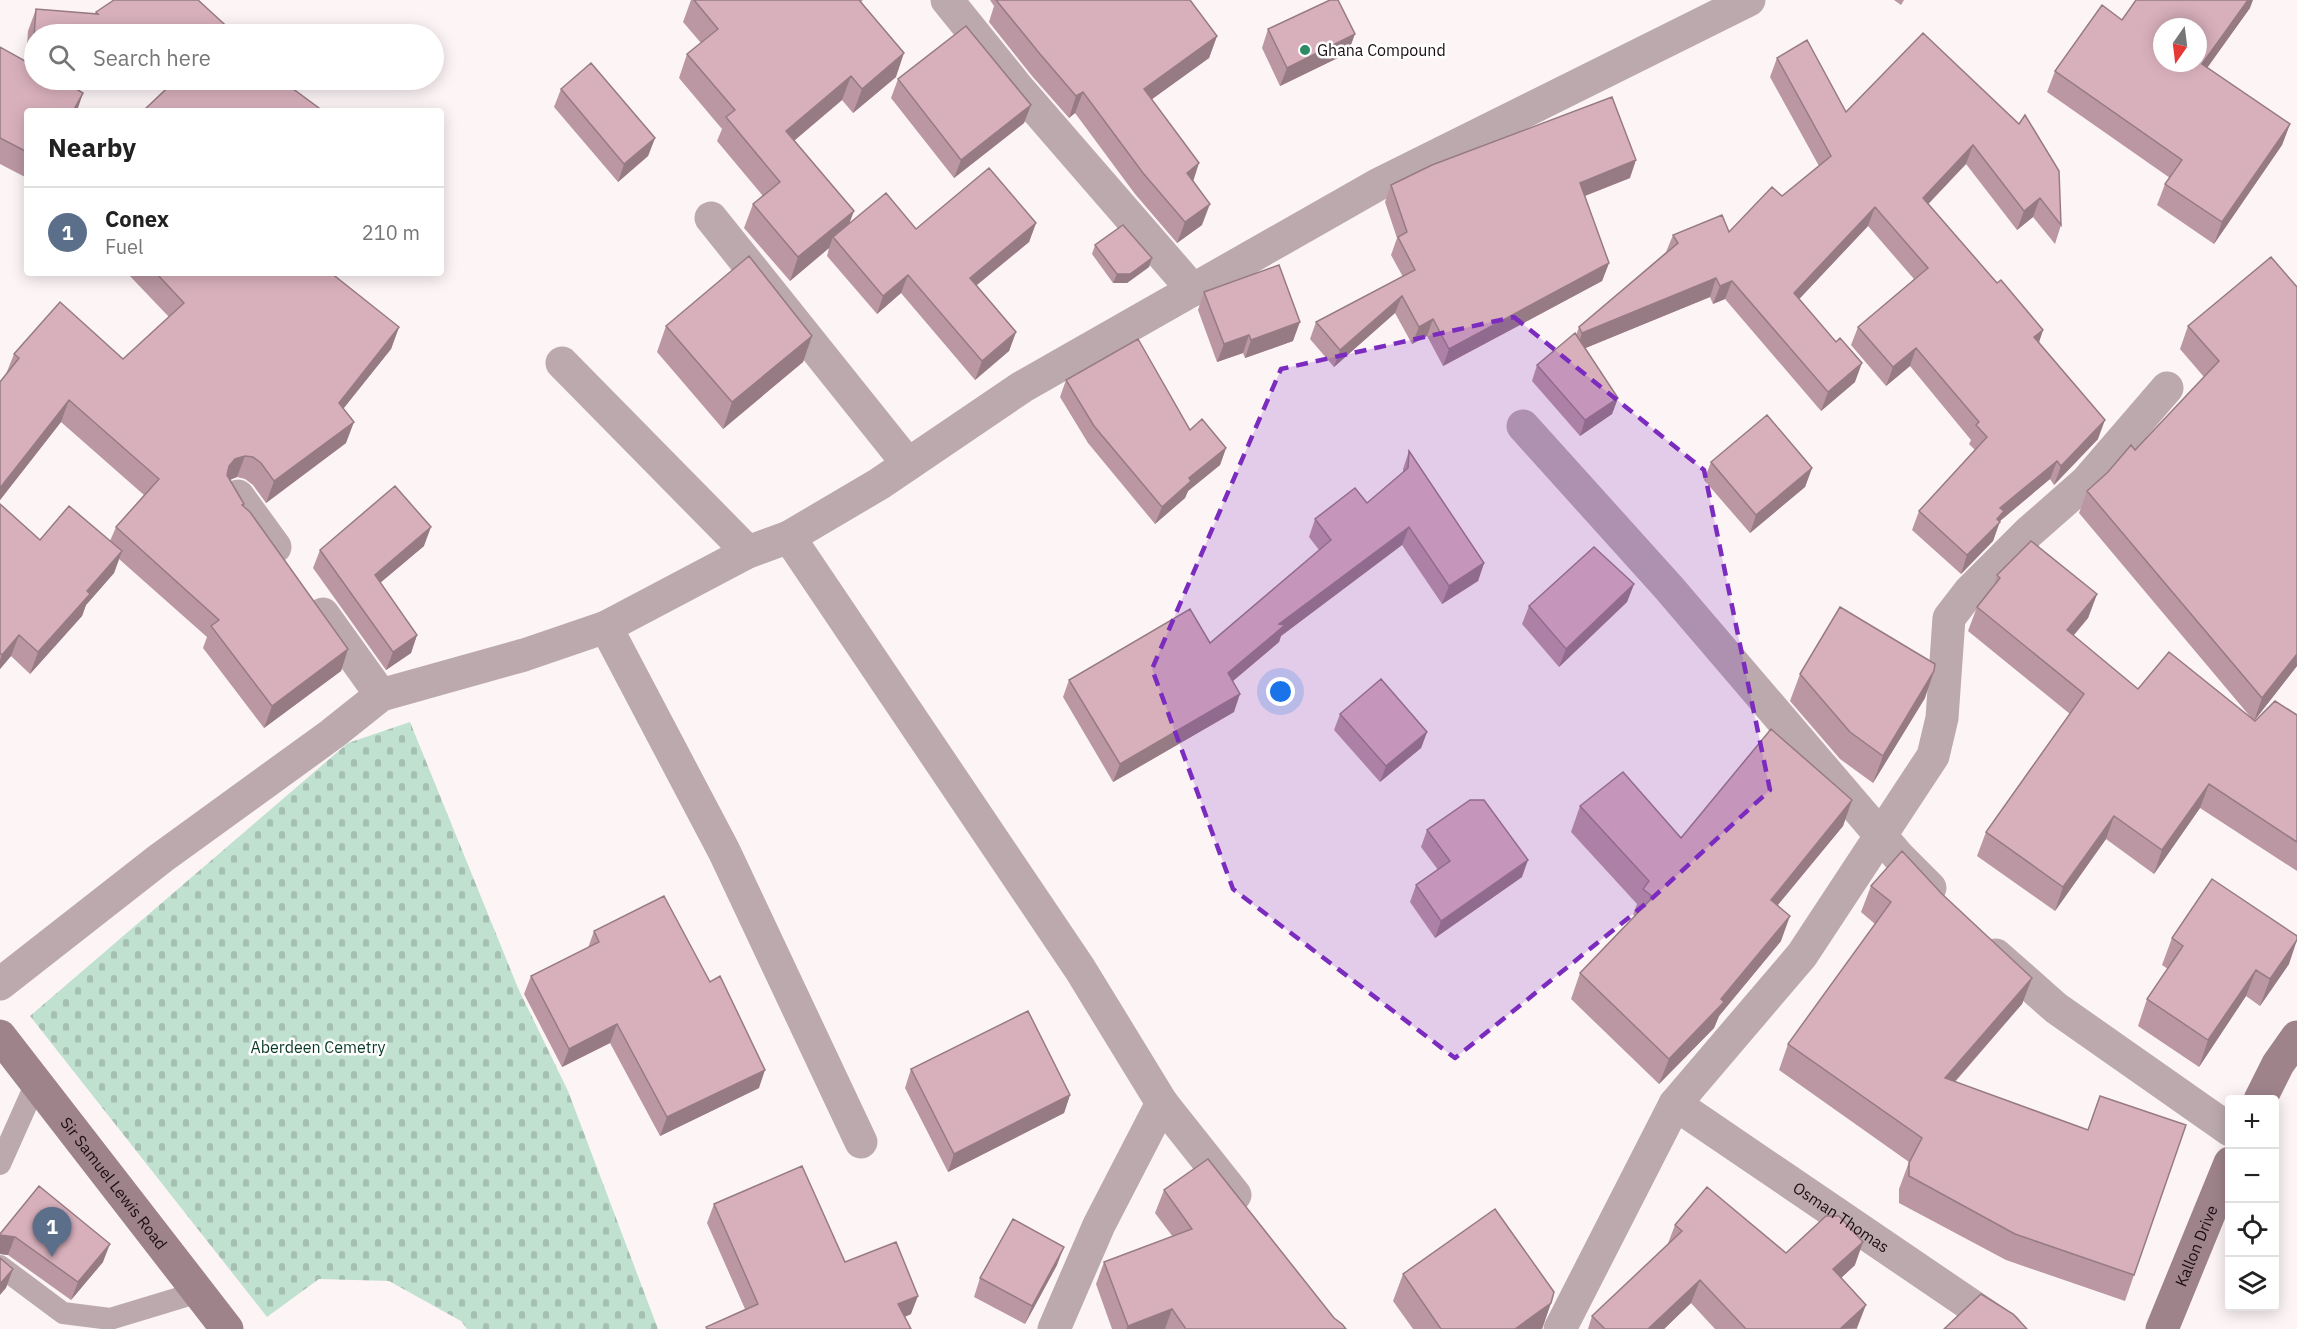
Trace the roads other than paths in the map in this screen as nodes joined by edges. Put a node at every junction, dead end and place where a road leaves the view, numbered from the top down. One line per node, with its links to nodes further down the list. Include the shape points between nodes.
1 (947, 0): 4 (street)
2 (1749, 0): 4 (street, via 1377,185)
3 (711, 218): 8 (street)
4 (1193, 290): 8 (street, via 1022,387)
5 (562, 363): 11 (street)
6 (2167, 388): 14 (street, via 2086,482 1968,592 1949,618 1942,718 1933,756)
7 (1523, 426): 14 (street)
8 (909, 464): 10 (street)
9 (238, 496): 13 (street)
10 (789, 537): 11 (street); 22 (street, via 1080,969)
11 (748, 552): 12 (street)
12 (606, 627): 13 (street, via 524,655); 25 (street, via 724,851)
13 (381, 695): 17 (street, via 161,858)
14 (1882, 834): 15 (street); 23 (street, via 1802,955)
15 (1954, 913)
16 (1978, 937): 24 (street, via 2056,1008)
17 (0, 984)
18 (2297, 1037): 21 (main road)
19 (4, 1050): 20 (main road, Sir Samuel Lewis Road)
20 (37, 1081): 26 (lane); 30 (main road, Sir Samuel Lewis Road)
21 (2262, 1095)
22 (1162, 1102): 28 (street); 32 (street, via 1099,1226)
23 (1675, 1104): 33 (street); 34 (street, Osman Thomas)
24 (2225, 1127)
25 (861, 1142)
26 (0, 1164)
27 (2225, 1173): 35 (main road, Kallon Drive)
28 (1251, 1216)
29 (0, 1266): 30 (lane, via 63,1313 110,1319)
30 (199, 1292): 31 (main road, Sir Samuel Lewis Road)
31 (227, 1329)
32 (1054, 1329)
33 (1560, 1329)
34 (2006, 1329)
35 (2162, 1329)

